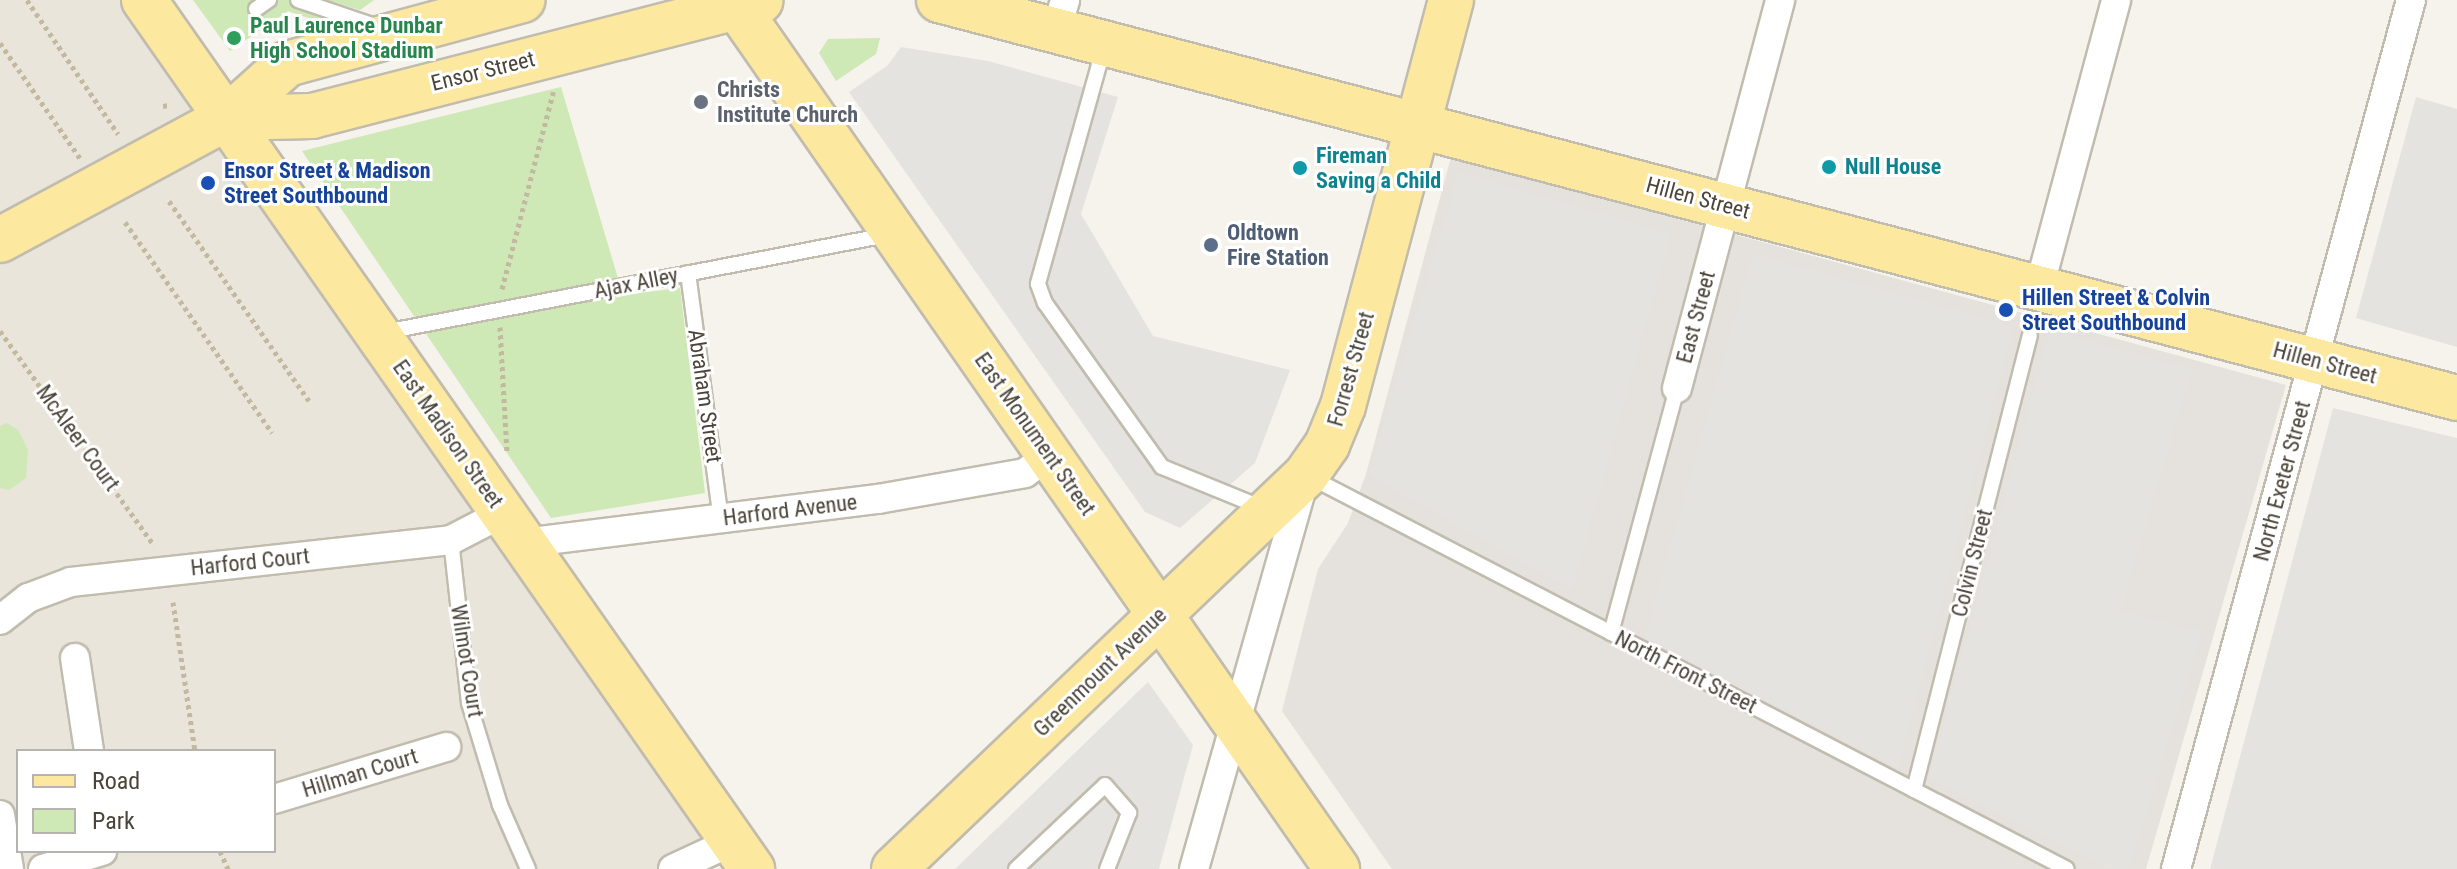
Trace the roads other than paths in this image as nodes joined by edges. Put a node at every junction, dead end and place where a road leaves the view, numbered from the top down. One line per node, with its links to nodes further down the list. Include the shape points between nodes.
1 (144, 0): 15 (main road, East Madison Street)
2 (269, 0): 11 (lane)
3 (298, 0): 13 (lane)
4 (522, 0): 13 (main road, Ensor Street)
5 (939, 0): 12 (main road, Hillen Street)
6 (1451, 0): 16 (main road, Forrest Street)
7 (1780, 0): 17 (street, East Street)
8 (2116, 0): 21 (street)
9 (2411, 0): 24 (street, North Exeter Street)
10 (745, 2): 15 (main road, Ensor Street, via 312,116); 18 (main road, East Monument Street)
11 (256, 9)
12 (1061, 15): 14 (main road, Hillen Street)
13 (397, 34): 15 (main road, Ensor Street, via 287,64)
14 (1105, 43): 16 (main road, Hillen Street); 29 (lane, via 1038,284 1041,294 1162,467)
15 (227, 118): 19 (main road, Ensor Street); 22 (main road, East Madison Street)
16 (1419, 125): 17 (main road, Hillen Street); 28 (main road, Forrest Street, via 1343,406 1327,445)
17 (1726, 206): 21 (main road, Hillen Street); 25 (street, East Street)
18 (895, 234): 20 (lane, Ajax Alley); 27 (main road, East Monument Street)
19 (0, 240)
20 (688, 273): 22 (lane, Ajax Alley); 30 (lane, Abraham Street)
21 (2039, 288): 24 (main road, Hillen Street)
22 (378, 334): 31 (main road, East Madison Street)
23 (2030, 336): 40 (lane, Colvin Street)
24 (2316, 360): 26 (main road, Hillen Street); 55 (street, North Exeter Street)
25 (1677, 388): 35 (lane, East Street)
26 (2457, 398)
27 (1049, 455): 30 (street, Harford Avenue, via 1025,473); 33 (main road, East Monument Street)
28 (1306, 475): 29 (main road, Greenmount Avenue); 35 (lane, North Front Street); 37 (street, Forrest Street)
29 (1269, 511): 33 (main road, Greenmount Avenue)
30 (721, 519): 31 (street, Harford Avenue)
31 (514, 528): 32 (street, Harford Court); 44 (main road, East Madison Street)
32 (451, 540): 34 (street, Harford Court, via 71,582 28,598); 47 (lane, Wilmot Court, via 469,703 500,805)
33 (1161, 614): 37 (main road, East Monument Street); 49 (main road, Greenmount Avenue)
34 (0, 620)
35 (1611, 633): 40 (lane, North Front Street)
36 (75, 658): 39 (street)
37 (1239, 726): 52 (street, Forrest Street); 53 (main road, East Monument Street)
38 (446, 747): 41 (street, Hillman Court)
39 (89, 749)
40 (1914, 790): 54 (lane, North Front Street)
41 (276, 798)
42 (0, 815): 45 (street)
43 (96, 853): 46 (street)
44 (743, 855): 48 (street)
45 (9, 869)
46 (43, 869)
47 (528, 869)
48 (673, 869)
49 (894, 869)
50 (1016, 869): 51 (lane, via 1105,785 1129,813)
51 (1107, 869)
52 (1194, 869)
53 (1337, 869)
54 (2067, 869)
55 (2176, 869)

